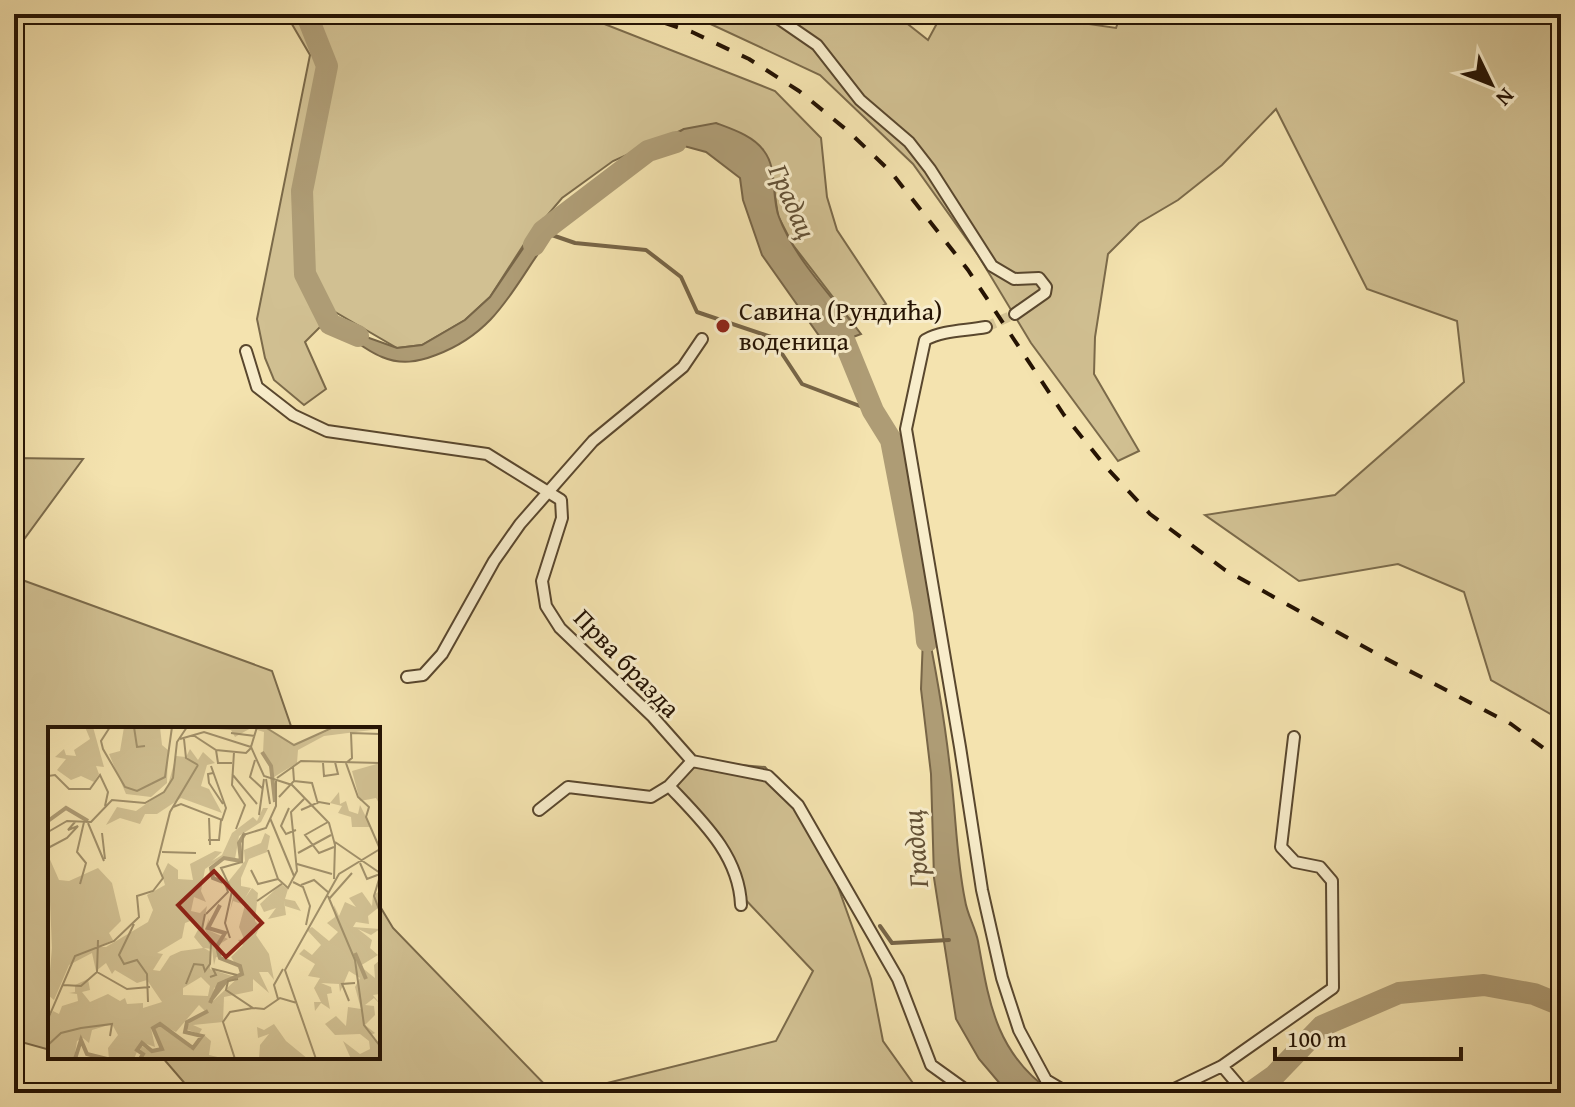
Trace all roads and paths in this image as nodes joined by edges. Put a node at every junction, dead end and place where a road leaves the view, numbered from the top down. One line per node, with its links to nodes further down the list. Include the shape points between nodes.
1 (772, 14): 2 (street, via 817,45 860,100 909,142 992,266 1014,279 1043,281 1045,293)
2 (1015, 314)
3 (986, 327): 15 (street, via 925,340 906,429 982,890 1002,978 1019,1030 1046,1080)
4 (702, 339): 6 (street, via 683,367 593,441)
5 (246, 351): 6 (street, via 257,387 293,415 327,431 487,454)
6 (551, 492): 7 (street, via 494,561 442,654 423,675); 9 (street, Прва бразда, via 561,500 562,518 542,581 546,606 560,628)
7 (407, 677)
8 (1294, 737): 13 (street, via 1281,847 1295,862 1320,867 1332,881 1333,988)
9 (692, 761): 10 (street); 14 (street, via 768,776 798,805 898,979 931,1065)
10 (669, 786): 11 (street, via 651,797 568,787); 12 (street, via 704,822 734,866)
11 (539, 810)
12 (741, 905)
13 (1225, 1070): 16 (street); 17 (street)
14 (970, 1093)
15 (1068, 1093)
16 (1166, 1093)
17 (1245, 1093)

